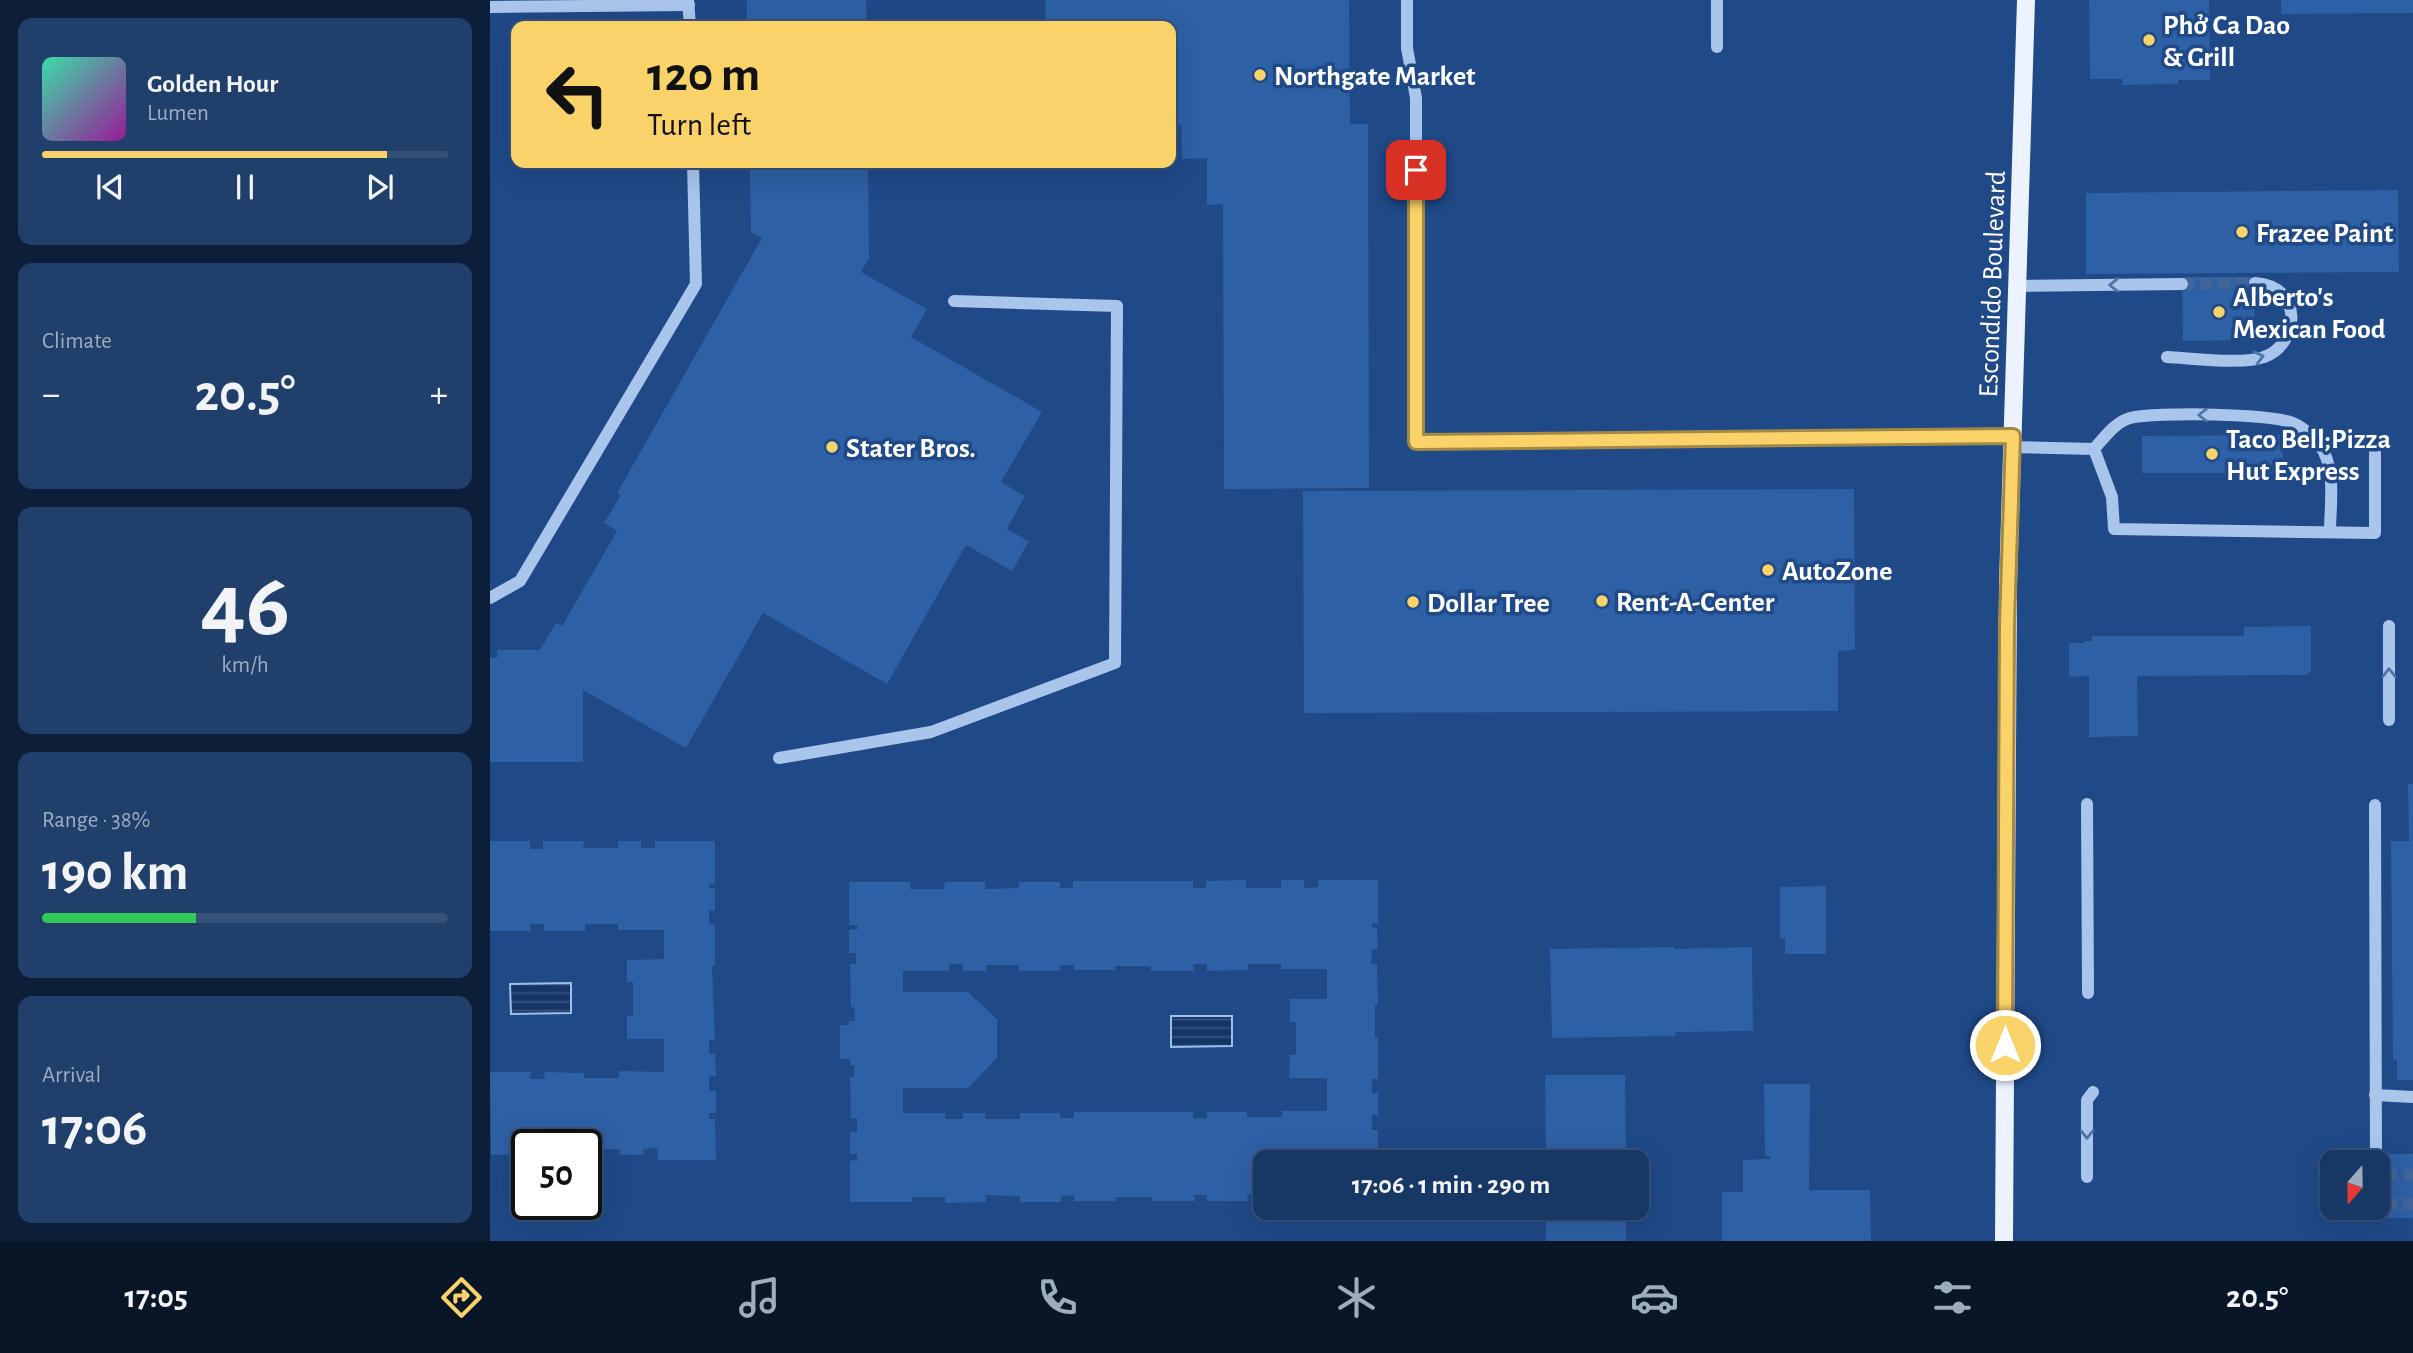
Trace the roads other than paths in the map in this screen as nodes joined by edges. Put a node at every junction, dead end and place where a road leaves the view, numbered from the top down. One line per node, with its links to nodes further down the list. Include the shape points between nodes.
1 (1407, 0): 14 (lane, via 1407,48 1416,97 1416,442)
2 (1717, 0): 7 (lane)
3 (2026, 0): 11 (main road, Escondido Boulevard)
4 (689, 3): 5 (lane); 6 (lane)
5 (490, 7)
6 (690, 21)
7 (1717, 47)
8 (693, 168): 18 (lane, via 696,284 520,581)
9 (2255, 283): 13 (lane, one-way to 9, via 2246,360 2271,354 2286,338 2291,310 2281,292)
10 (2182, 284): 11 (lane, one-way to 11)
11 (2017, 286): 14 (main road, Escondido Boulevard)
12 (954, 301): 21 (lane, via 1117,306 1115,663 931,732)
13 (2167, 357)
14 (2012, 441): 16 (lane); 30 (main road, Escondido Boulevard)
15 (2375, 441): 17 (lane, via 2375,533)
16 (2094, 449): 17 (lane, via 2112,497 2114,529); 17 (lane, one-way to 16, via 2329,462 2319,443 2296,424 2275,418 2204,415 2129,418)
17 (2330, 532)
18 (490, 598)
19 (2389, 626): 20 (lane, one-way to 19)
20 (2389, 720)
21 (779, 758)
22 (2087, 804): 24 (lane)
23 (2375, 805): 26 (lane)
24 (2088, 993)
25 (2092, 1092): 29 (lane, one-way to 29, via 2087,1100)
26 (2375, 1095): 27 (lane); 28 (lane)
27 (2413, 1097)
28 (2376, 1150)
29 (2087, 1177)
30 (2004, 1241)

